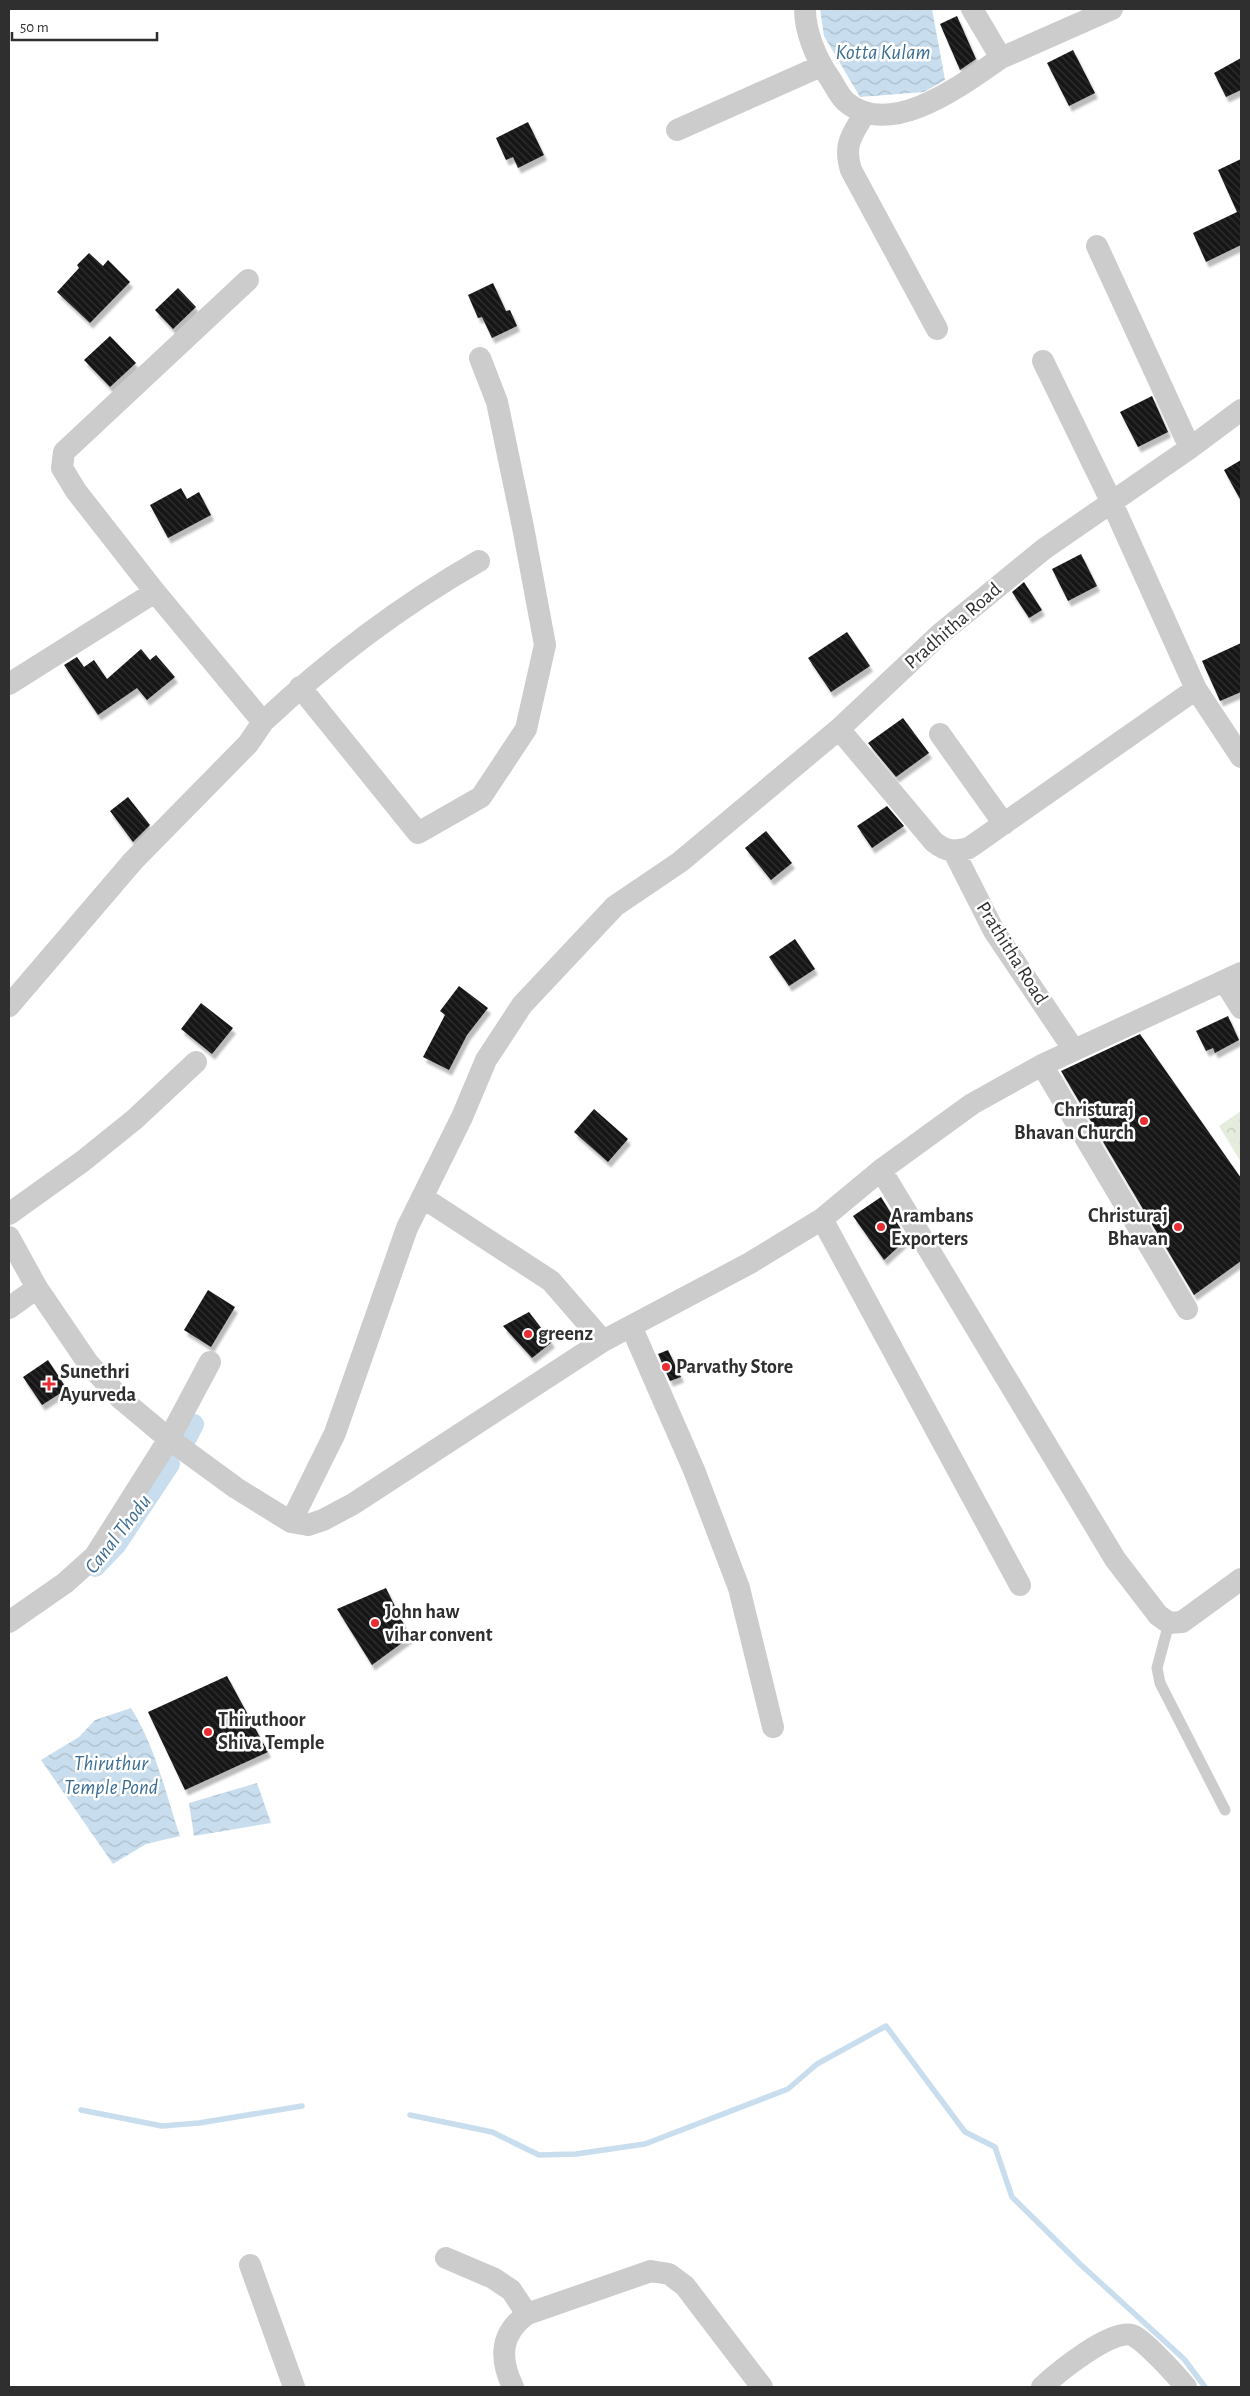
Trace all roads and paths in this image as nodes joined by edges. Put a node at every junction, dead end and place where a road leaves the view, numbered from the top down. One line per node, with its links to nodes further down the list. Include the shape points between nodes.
1 (805, 9): 5 (street, via 805,23)
2 (972, 9): 4 (street)
3 (1112, 9): 4 (street)
4 (1001, 58): 6 (street, via 943,98 889,115)
5 (821, 66): 6 (street, via 845,102); 7 (street)
6 (865, 113): 10 (street, via 848,141 846,156)
7 (677, 130)
8 (1097, 246): 14 (street)
9 (248, 280): 17 (street, via 64,452 62,468 76,491)
10 (937, 329)
11 (480, 358): 19 (street, via 497,402 545,645 526,729 481,797 418,833)
12 (1043, 361): 15 (street)
13 (1241, 410): 14 (street, Pradhitha Road)
14 (1190, 448): 15 (street, Pradhitha Road)
15 (1112, 503): 20 (street); 22 (street, Pradhitha Road, via 1044,549 940,634)
16 (479, 561): 19 (street, via 430,589)
17 (156, 592): 18 (street); 21 (street)
18 (9, 684)
19 (300, 687): 21 (street)
20 (1196, 688): 24 (street); 25 (street)
21 (263, 722): 28 (street, via 248,744 133,861)
22 (839, 729): 26 (street, via 934,842); 34 (street, Pradhitha Road, via 680,862 615,906 522,1004 486,1060)
23 (940, 734): 25 (street)
24 (1241, 757)
25 (1004, 824): 26 (street, via 969,848)
26 (954, 852): 30 (street, Prathitha Road, via 994,931)
27 (1233, 977): 29 (street); 30 (street)
28 (9, 1006)
29 (1241, 1008)
30 (1074, 1050): 32 (street)
31 (196, 1062): 35 (street, via 83,1161)
32 (1042, 1065): 33 (street, via 972,1104); 40 (street)
33 (881, 1170): 36 (street); 49 (street, via 1115,1559 1158,1615)
34 (422, 1197): 42 (street, via 551,1281); 45 (street, Pradhitha Road, via 407,1228 334,1433)
35 (9, 1214)
36 (822, 1219): 41 (street, via 750,1263); 47 (street)
37 (9, 1237): 38 (street)
38 (38, 1288): 39 (street); 44 (street, via 88,1363 120,1398)
39 (9, 1308)
40 (1187, 1309)
41 (631, 1326): 42 (street); 50 (street, via 694,1470 739,1588)
42 (603, 1341): 45 (street, via 338,1513 308,1525)
43 (210, 1362): 44 (street)
44 (169, 1439): 45 (street, via 236,1488); 48 (street, via 95,1556 65,1584)
45 (291, 1522)
46 (1241, 1579): 49 (street, via 1182,1622)
47 (1020, 1585)
48 (9, 1622)
49 (1169, 1623): 51 (lane, via 1157,1668 1160,1683)
50 (773, 1727)
51 (1225, 1810)
52 (446, 2258): 54 (street, via 494,2278 511,2290)
53 (250, 2265): 55 (street)
54 (527, 2314): 56 (street, via 515,2322 502,2353); 57 (street, via 651,2271 669,2274 685,2286)
55 (294, 2387)
56 (513, 2387)
57 (762, 2387)
58 (1042, 2387): 59 (street, via 1107,2340 1121,2334 1133,2335)
59 (1186, 2387)

